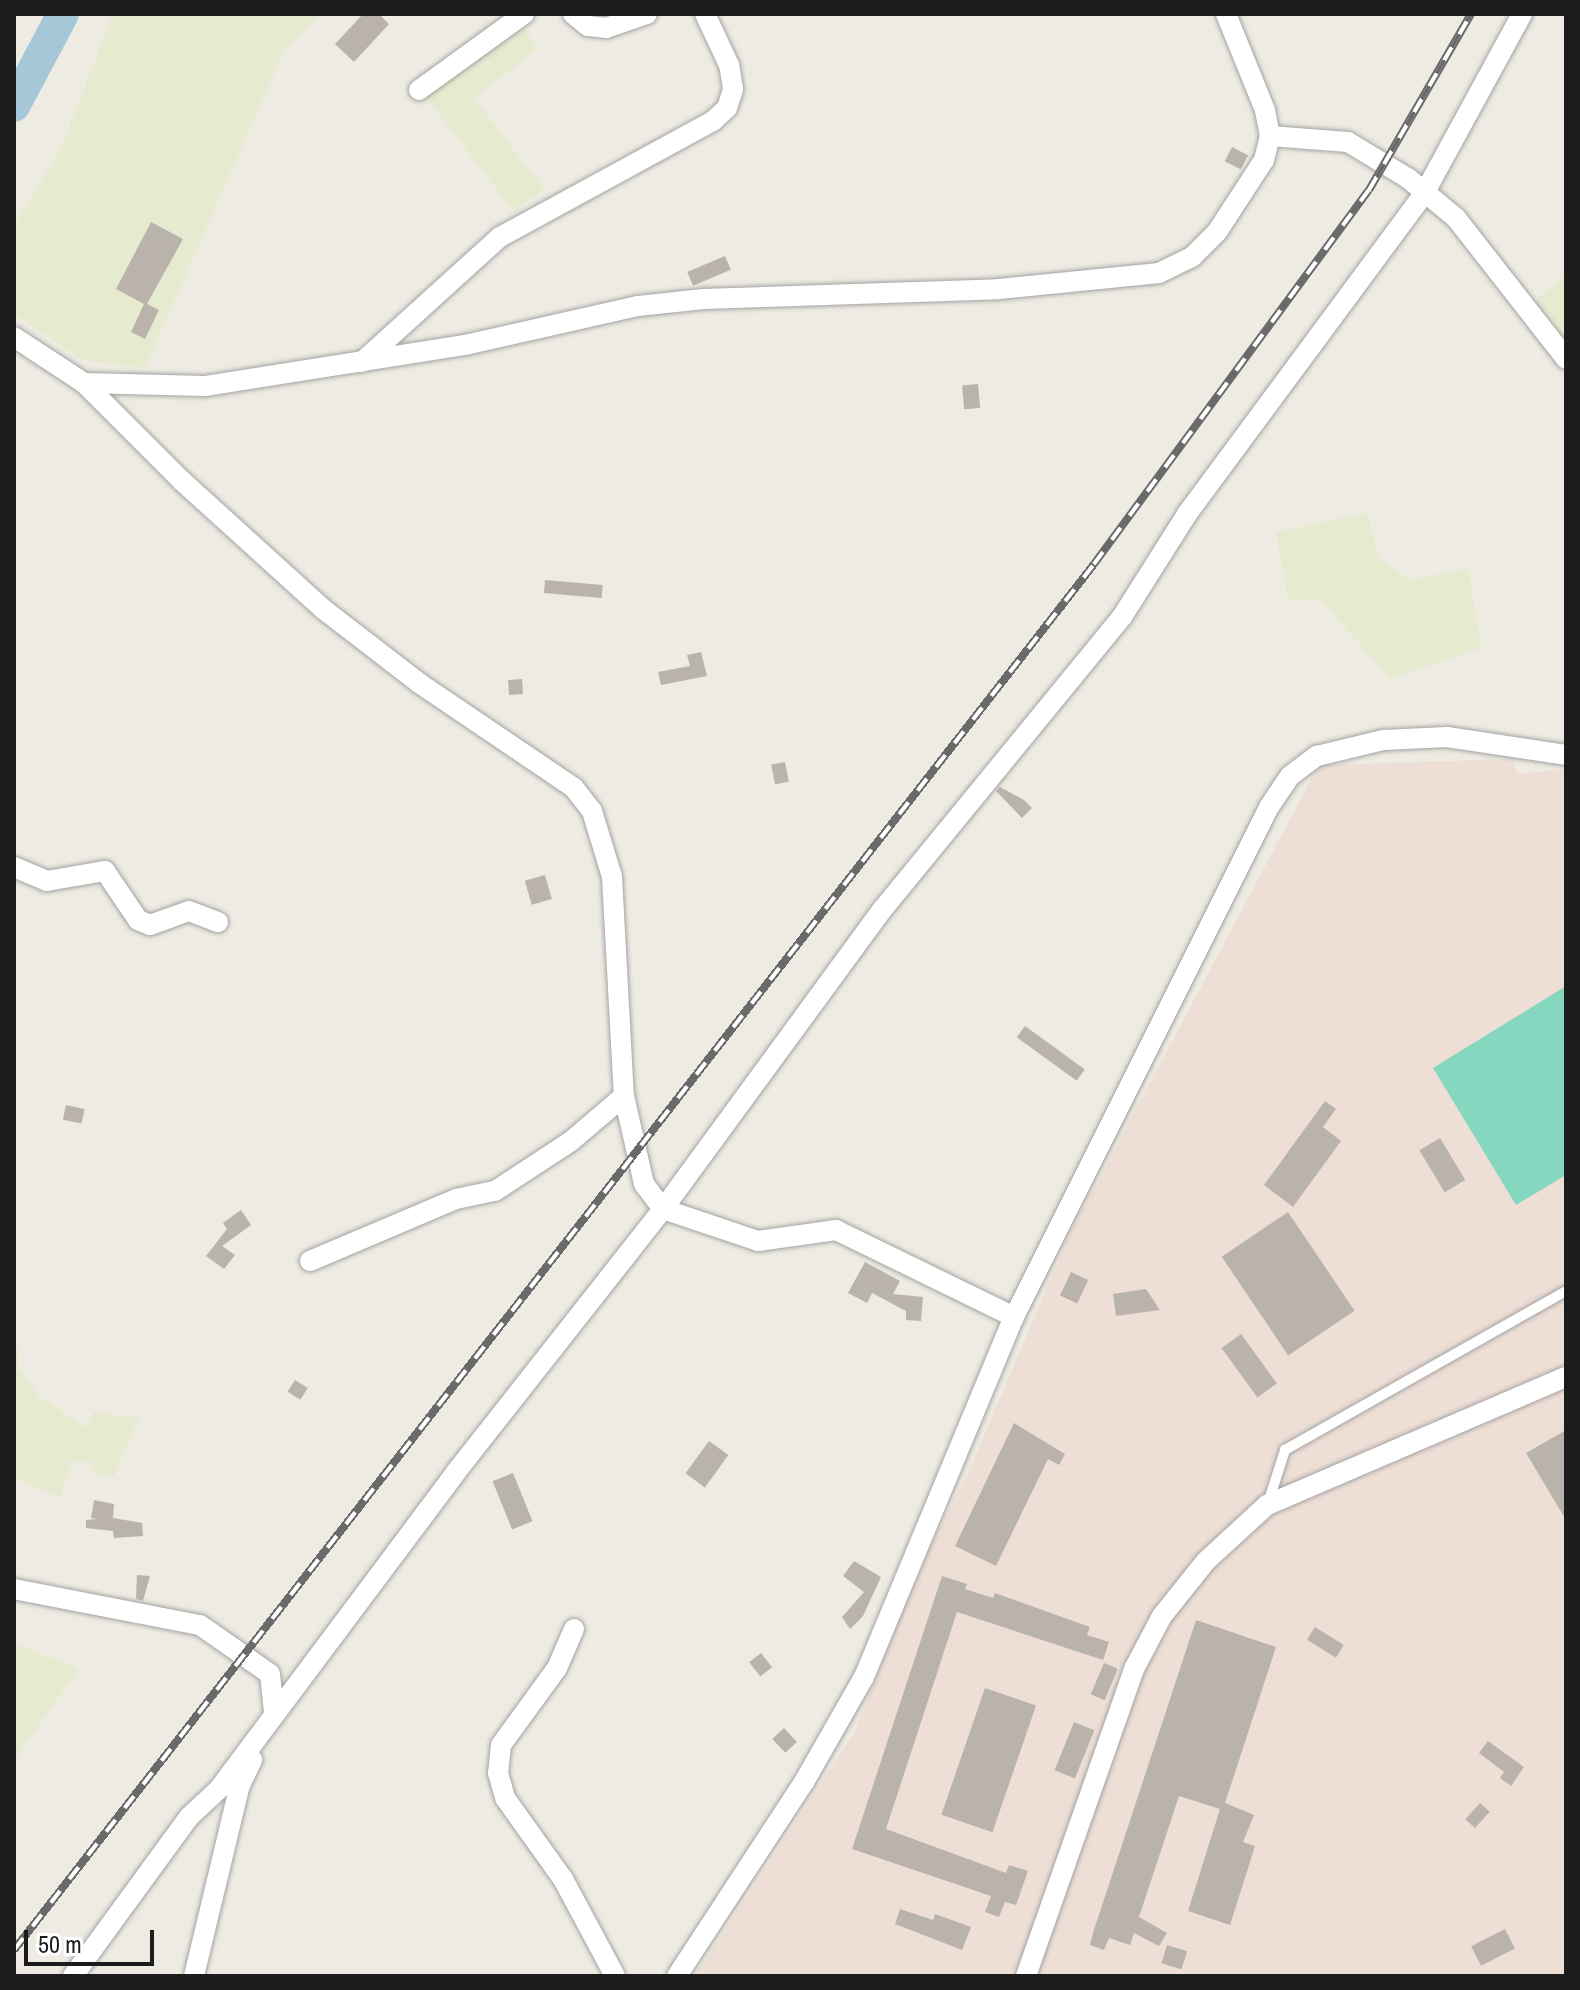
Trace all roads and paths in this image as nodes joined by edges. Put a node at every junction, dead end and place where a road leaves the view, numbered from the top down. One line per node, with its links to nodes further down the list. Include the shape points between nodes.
1 (524, 14): 7 (street)
2 (573, 14): 3 (street, via 588,26 606,28)
3 (647, 14)
4 (705, 14): 12 (street, via 729,65 733,89 727,108 713,121 500,237)
5 (1226, 14): 8 (street)
6 (1522, 14): 9 (street)
7 (419, 90)
8 (1270, 136): 9 (street, via 1348,142); 12 (street, via 1264,160 1217,232 1192,257 1159,273 999,289 651,305)
9 (1425, 192): 11 (street, via 1456,218); 18 (street, via 1187,514 1122,617 882,910)
10 (14, 337): 13 (street)
11 (1566, 359)
12 (362, 362): 13 (street, via 205,386)
13 (84, 383): 17 (street, via 323,609 419,683 574,788 592,811 612,877)
14 (1566, 755): 21 (street, via 1447,737 1383,740 1317,756 1290,776 1269,807)
15 (14, 867): 16 (street, via 47,881 105,871 138,920 150,925 189,911)
16 (218, 922)
17 (624, 1096): 18 (street, via 644,1184); 19 (street, via 570,1142 495,1191 456,1199)
18 (663, 1209): 21 (street, via 758,1241 836,1230); 26 (street)
19 (310, 1261)
20 (1566, 1291): 23 (lane, via 1285,1450)
21 (1014, 1317): 30 (street, via 864,1677 804,1782)
22 (1566, 1377): 23 (street)
23 (1267, 1505): 31 (street, via 1206,1561 1162,1616 1134,1669)
24 (14, 1589): 26 (street, via 200,1625 270,1674)
25 (574, 1629): 29 (street, via 557,1668 501,1745 498,1773 505,1798 563,1879)
26 (273, 1717): 27 (street, via 219,1789 189,1817); 28 (street, via 240,1785)
27 (73, 1976)
28 (194, 1976)
29 (615, 1976)
30 (677, 1976)
31 (1026, 1976)

